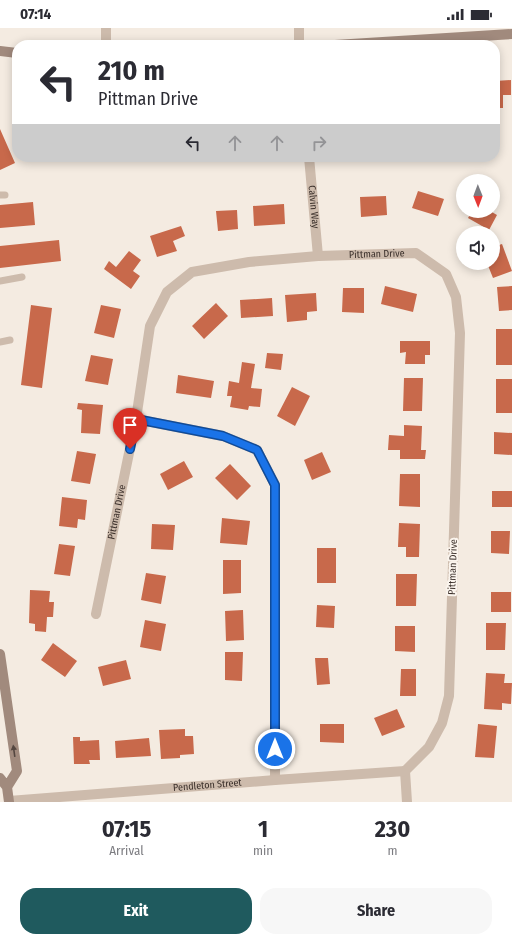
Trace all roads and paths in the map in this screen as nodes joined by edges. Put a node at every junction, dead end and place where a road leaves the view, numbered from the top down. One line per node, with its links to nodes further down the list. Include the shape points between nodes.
1 (106, 28): 4 (street)
2 (299, 28): 5 (street)
3 (507, 32): 6 (main road)
4 (106, 40)
5 (299, 40)
6 (401, 40)
7 (0, 51): 8 (main road)
8 (12, 52)
9 (309, 162): 10 (street, Calvin Way)
10 (318, 256): 15 (street, Pittman Drive, via 249,262 192,272 167,292 150,326); 18 (street, Pittman Drive, via 416,252 446,274 456,296 460,333 449,696 442,722 428,747)
11 (22, 277): 12 (lane)
12 (0, 280)
13 (10, 340): 14 (lane)
14 (0, 342)
15 (136, 419): 16 (street, Pittman Drive); 20 (street, via 223,436 257,450 275,485)
16 (96, 614)
17 (0, 654): 21 (main road, one-way to 17, via 17,771)
18 (405, 772): 20 (street, Pendleton Street); 23 (street)
19 (0, 778): 21 (main road)
20 (275, 780): 22 (street, Pendleton Street)
21 (7, 787): 22 (main road)
22 (6, 801)
23 (407, 802)

